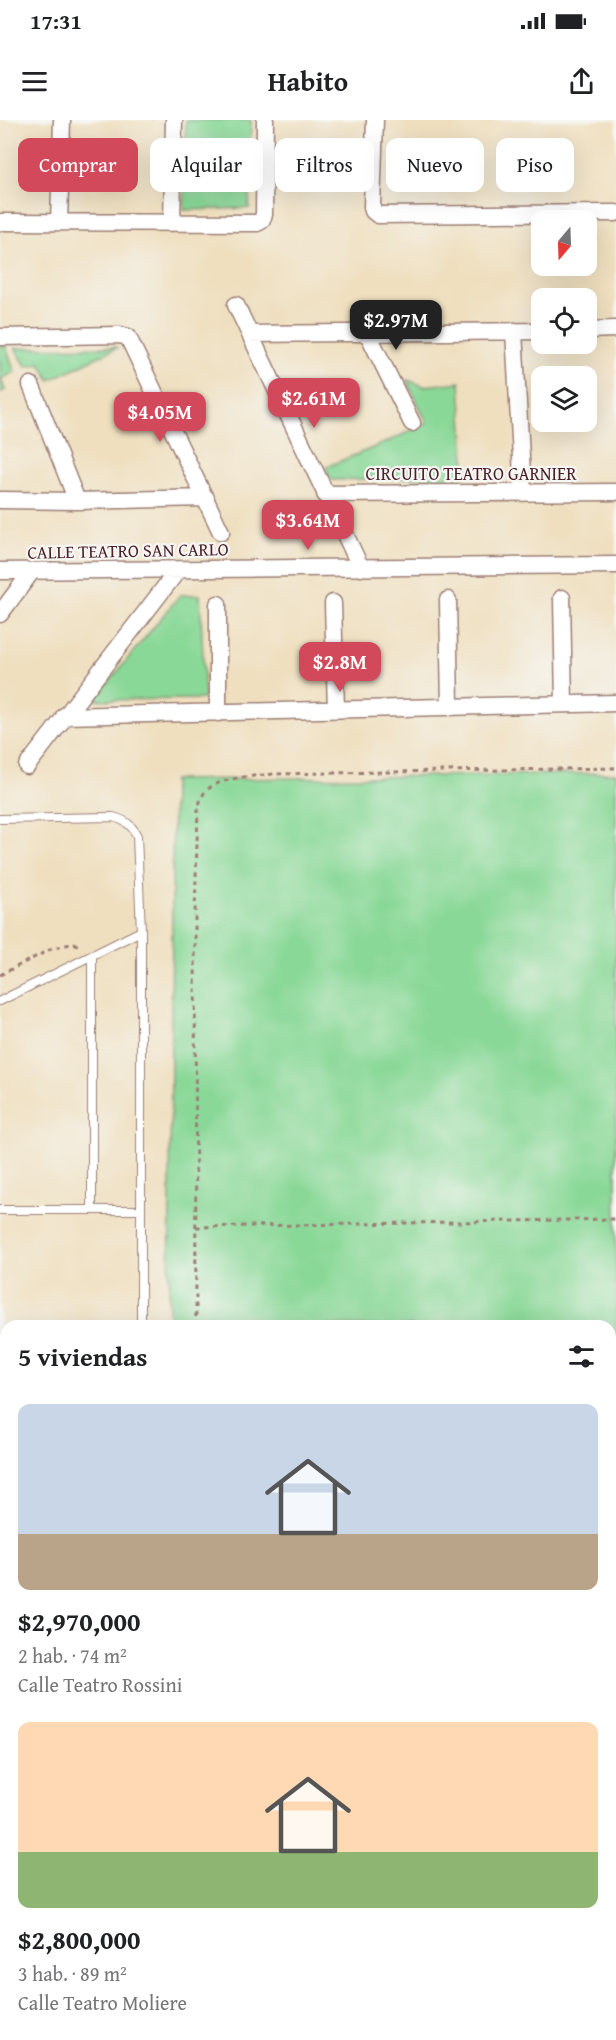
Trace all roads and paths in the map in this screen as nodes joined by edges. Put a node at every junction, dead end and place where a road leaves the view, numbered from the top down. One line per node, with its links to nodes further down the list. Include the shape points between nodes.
1 (62, 120): 7 (street)
2 (174, 120): 8 (street)
3 (265, 120): 8 (street, via 261,221)
4 (375, 120): 5 (street, via 372,207 378,215)
5 (616, 213)
6 (0, 222): 7 (street)
7 (59, 222): 8 (street)
8 (172, 223)
9 (236, 305): 14 (street)
10 (616, 329): 11 (street)
11 (597, 330)
12 (514, 331): 13 (street); 15 (street); 20 (street)
13 (531, 331)
14 (250, 334): 15 (street); 21 (street)
15 (368, 334): 18 (street)
16 (0, 337): 22 (street, via 128,337)
17 (31, 385): 24 (street)
18 (412, 423)
19 (616, 492): 20 (street, CIRCUITO TEATRO GARNIER)
20 (523, 493): 21 (street, CIRCUITO TEATRO GARNIER)
21 (325, 494): 27 (street)
22 (206, 498): 24 (street); 25 (street)
23 (0, 500): 24 (street)
24 (77, 501)
25 (221, 532)
26 (616, 564): 27 (street, CALLE TEATRO SAN CARLO)
27 (361, 568): 28 (street, CALLE TEATRO SAN CARLO)
28 (178, 570): 30 (street, CALLE TEATRO SAN CARLO); 41 (street)
29 (0, 571): 30 (street, CALLE TEATRO SAN CARLO)
30 (33, 571): 35 (street)
31 (562, 598): 37 (street)
32 (448, 600): 38 (street)
33 (333, 603): 39 (street)
34 (218, 604): 40 (street)
35 (0, 614)
36 (616, 703): 37 (street)
37 (564, 704): 38 (street)
38 (450, 706): 39 (street)
39 (336, 710): 40 (street)
40 (218, 713): 41 (street)
41 (64, 716): 42 (street)
42 (27, 766)
43 (616, 768): 53 (path, via 274,774 217,784 203,794 198,808 195,913)
44 (0, 819): 45 (lane, via 113,817 133,827 137,837)
45 (141, 931): 46 (lane); 51 (lane)
46 (92, 956): 47 (path, via 74,943 51,949); 48 (lane); 50 (lane)
47 (0, 975)
48 (0, 1001)
49 (0, 1210): 50 (lane)
50 (92, 1210): 51 (lane)
51 (141, 1210): 54 (lane)
52 (616, 1219): 53 (path)
53 (196, 1227): 55 (path)
54 (141, 1320)
55 (196, 1320)

